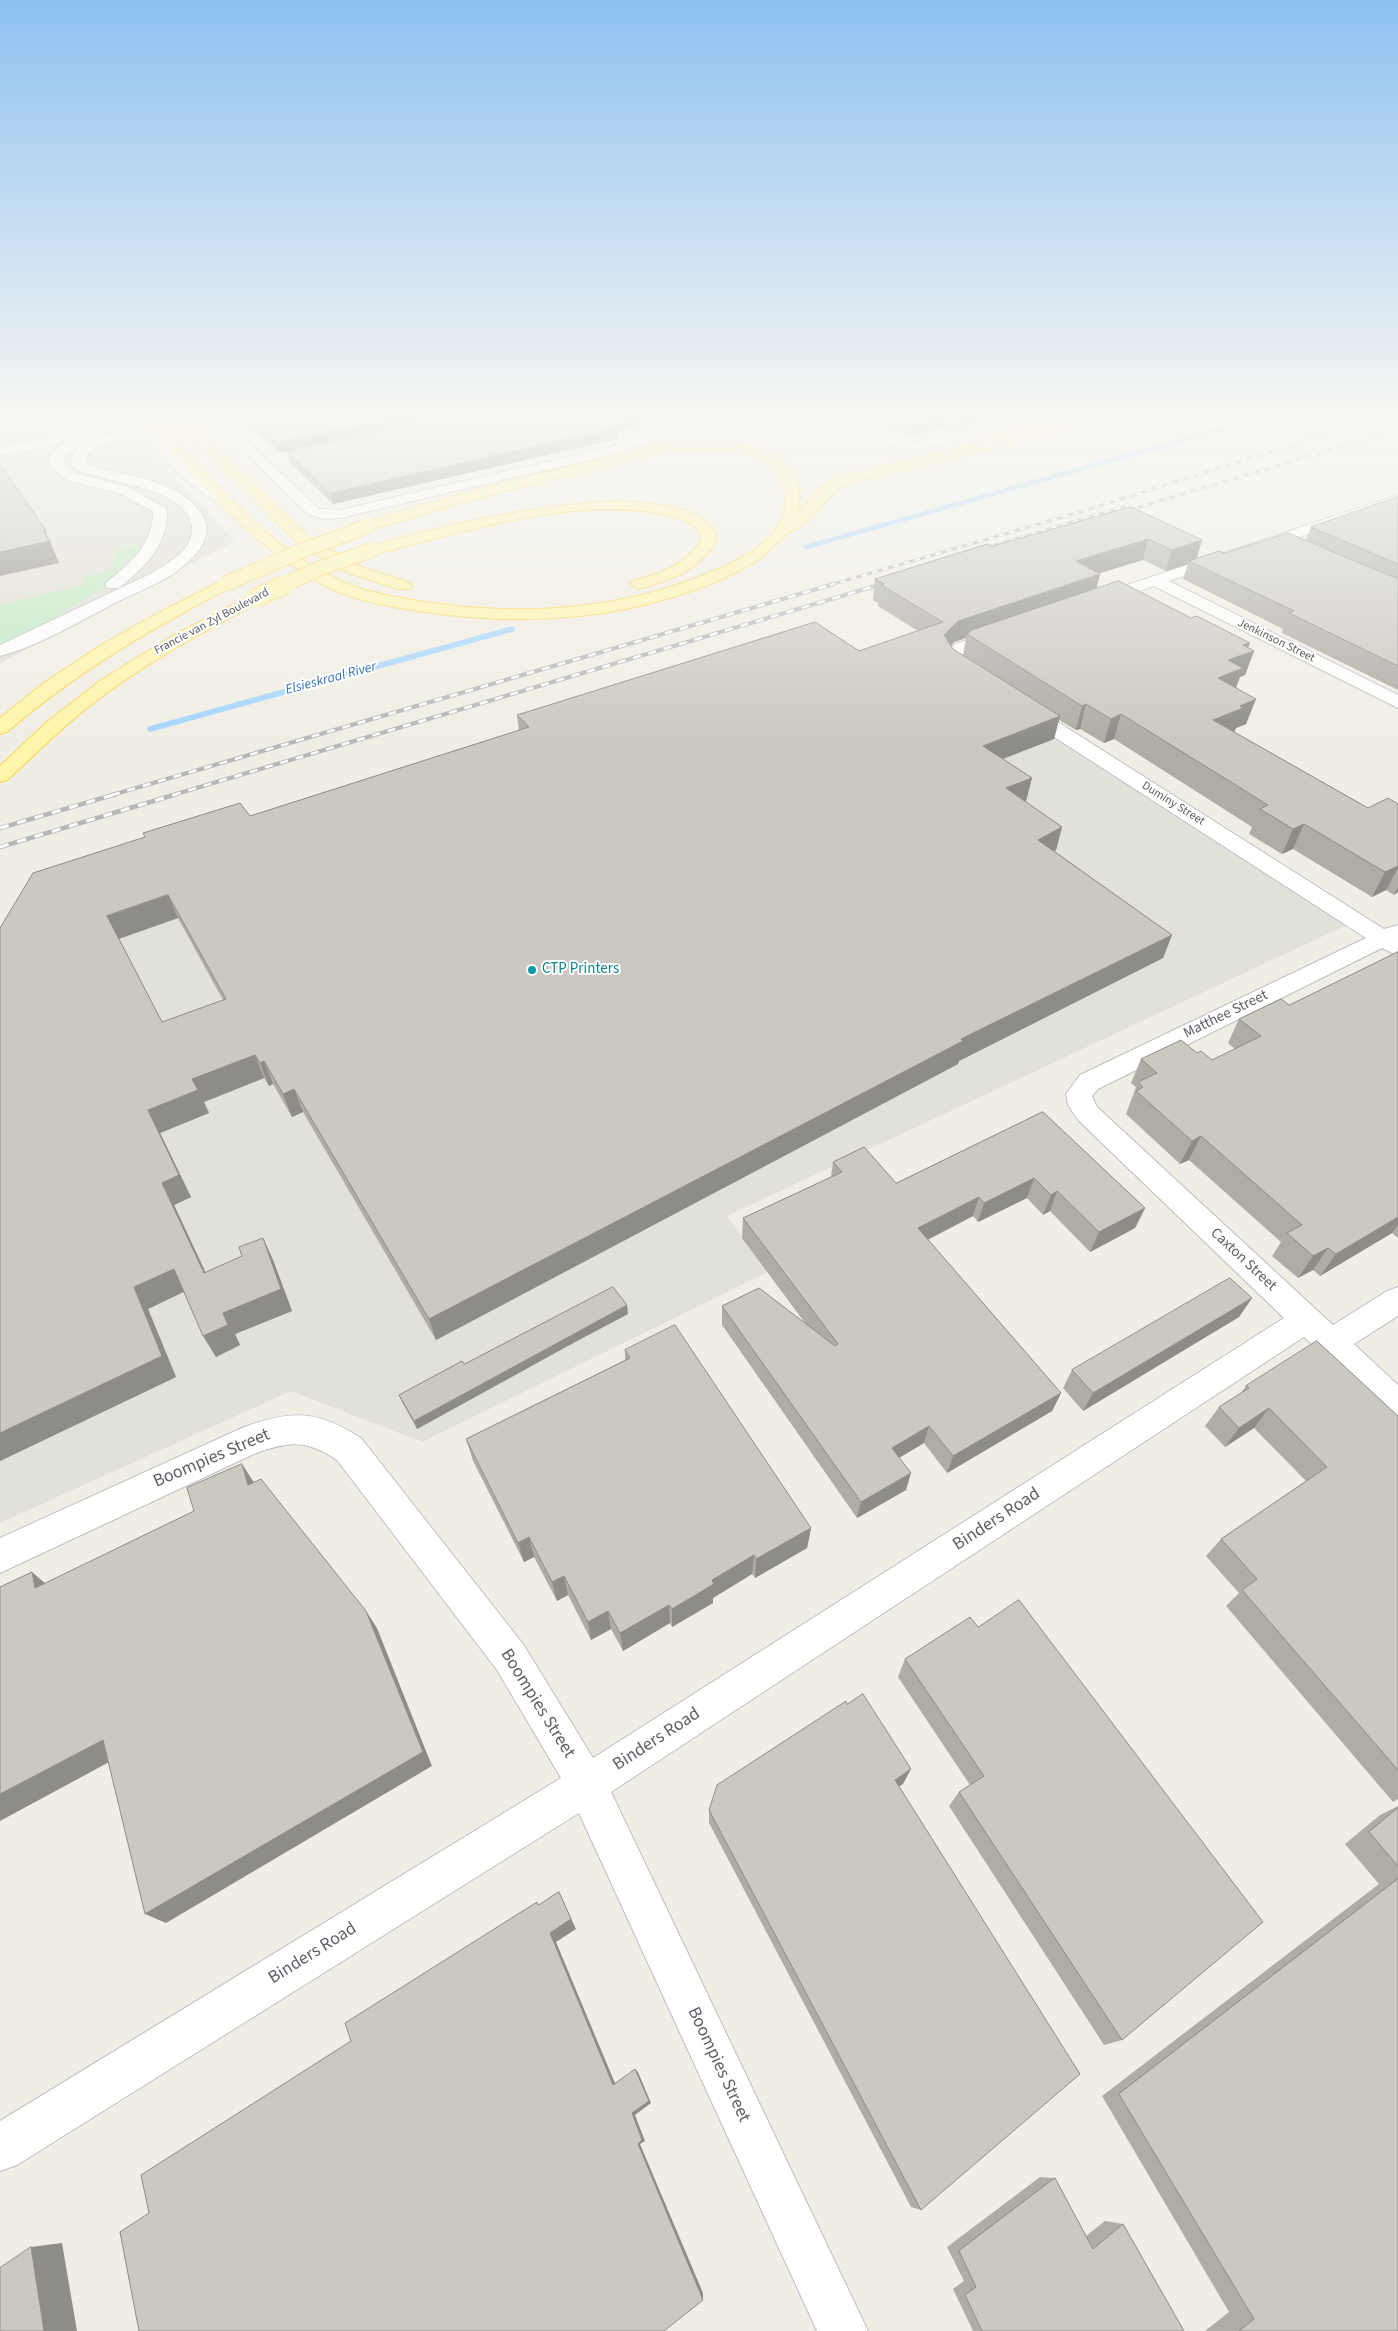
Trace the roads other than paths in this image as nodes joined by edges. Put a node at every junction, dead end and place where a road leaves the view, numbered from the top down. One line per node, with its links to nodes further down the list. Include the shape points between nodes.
1 (172, 526): 21 (street, via 165,546 144,566)
2 (191, 526): 20 (street, via 186,546 171,561)
3 (253, 526): 11 (main road, Francie van Zyl Boulevard, via 276,548 330,582 386,600 468,612 543,613 672,593 714,578 751,559)
4 (286, 526): 17 (main road, via 304,542 355,570)
5 (369, 526): 26 (main road, Francie van Zyl Boulevard, bridge, via 225,584 139,630 52,685)
6 (469, 526): 27 (main road, Francie van Zyl Boulevard, bridge, via 372,550 321,568 176,640 106,684)
7 (704, 526): 16 (main road, Francie van Zyl Boulevard, bridge, via 709,539 693,560 664,576)
8 (785, 526): 11 (main road, Francie van Zyl Boulevard, bridge)
9 (790, 526): 11 (main road)
10 (1322, 526): 13 (street)
11 (781, 531)
12 (181, 538): 20 (street, via 165,559)
13 (1275, 540): 14 (street); 15 (street)
14 (1292, 548)
15 (1154, 580): 18 (street); 24 (street, Jenkinson Street)
16 (622, 587)
17 (424, 590)
18 (1080, 606)
19 (1016, 629): 28 (street, Duminy Street, via 961,648 951,657 956,665)
20 (41, 635): 21 (street)
21 (17, 644): 22 (street)
22 (0, 651)
23 (1398, 683): 24 (street)
24 (1378, 691): 25 (street, Jenkinson Street)
25 (1398, 702)
26 (0, 728)
27 (0, 776)
28 (1393, 939): 29 (street, Matthee Street, via 1089,1082 1079,1094 1081,1105)
29 (1088, 1114): 31 (street, Caxton Street)
30 (1398, 1300): 31 (street, Binders Road)
31 (1319, 1331): 32 (street, Caxton Street); 34 (street, Binders Road)
32 (1398, 1406)
33 (0, 1556): 34 (street, Boompies Street, via 244,1442 272,1432 298,1428 328,1434 349,1449 365,1468 510,1657)
34 (587, 1785): 35 (street, Binders Road); 36 (street, Boompies Street)
35 (0, 2148)
36 (842, 2331)

